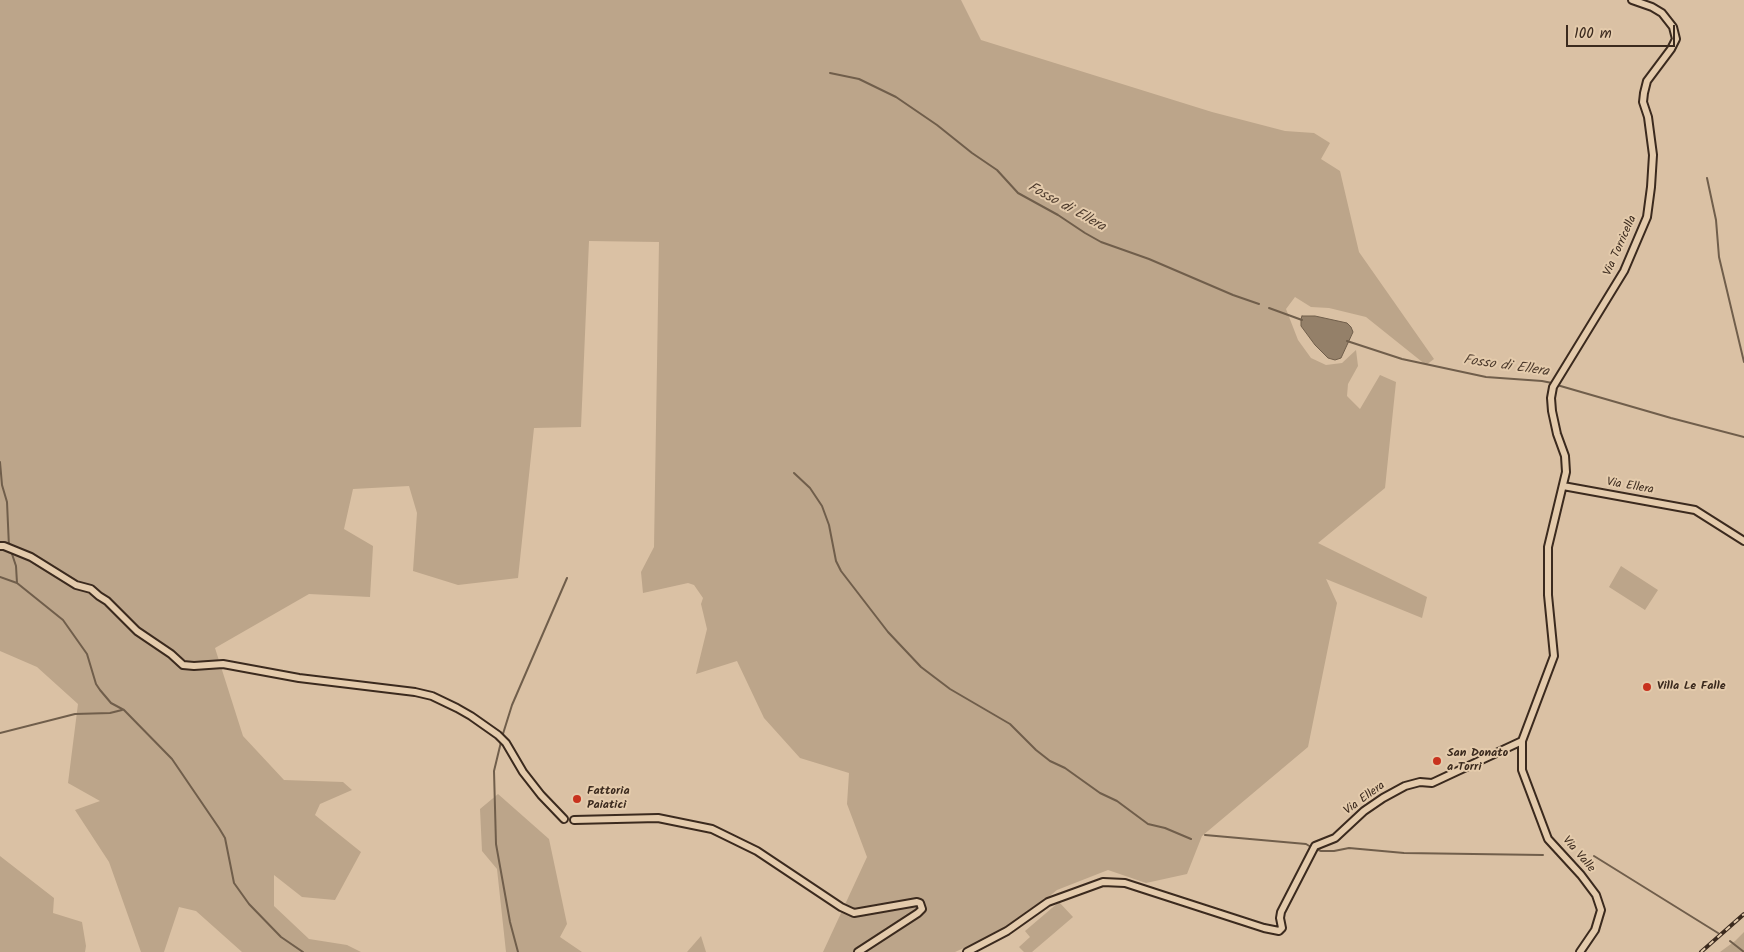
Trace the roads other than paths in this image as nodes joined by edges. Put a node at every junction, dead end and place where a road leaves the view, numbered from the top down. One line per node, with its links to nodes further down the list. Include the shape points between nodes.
1 (1632, 0): 2 (street, Via Torricella, via 1662,13 1673,27 1676,39 1647,81 1644,93 1653,155 1647,217 1624,271 1554,385 1552,411 1566,456)
2 (1564, 486): 3 (street, Via Ellera, via 1695,510); 5 (street, via 1548,547 1548,595 1554,656)
3 (1744, 541)
4 (2, 546): 6 (street, via 31,557 76,585 91,589 137,631 183,665 223,664 432,696 464,712 498,735 541,795)
5 (1522, 741): 9 (street, Via Ellera, via 1432,782 1405,786 1364,811 1335,838 1313,849 1280,912 1282,928 1278,931 1125,883 1103,882 1048,902 1007,931); 10 (street, Via Valle, via 1522,770 1548,839 1596,895 1599,920)
6 (564, 819)
7 (574, 820): 8 (street, via 658,818 712,829 757,851 854,913 920,902 922,907 918,913)
8 (858, 952)
9 (967, 952)
10 (1580, 952)

